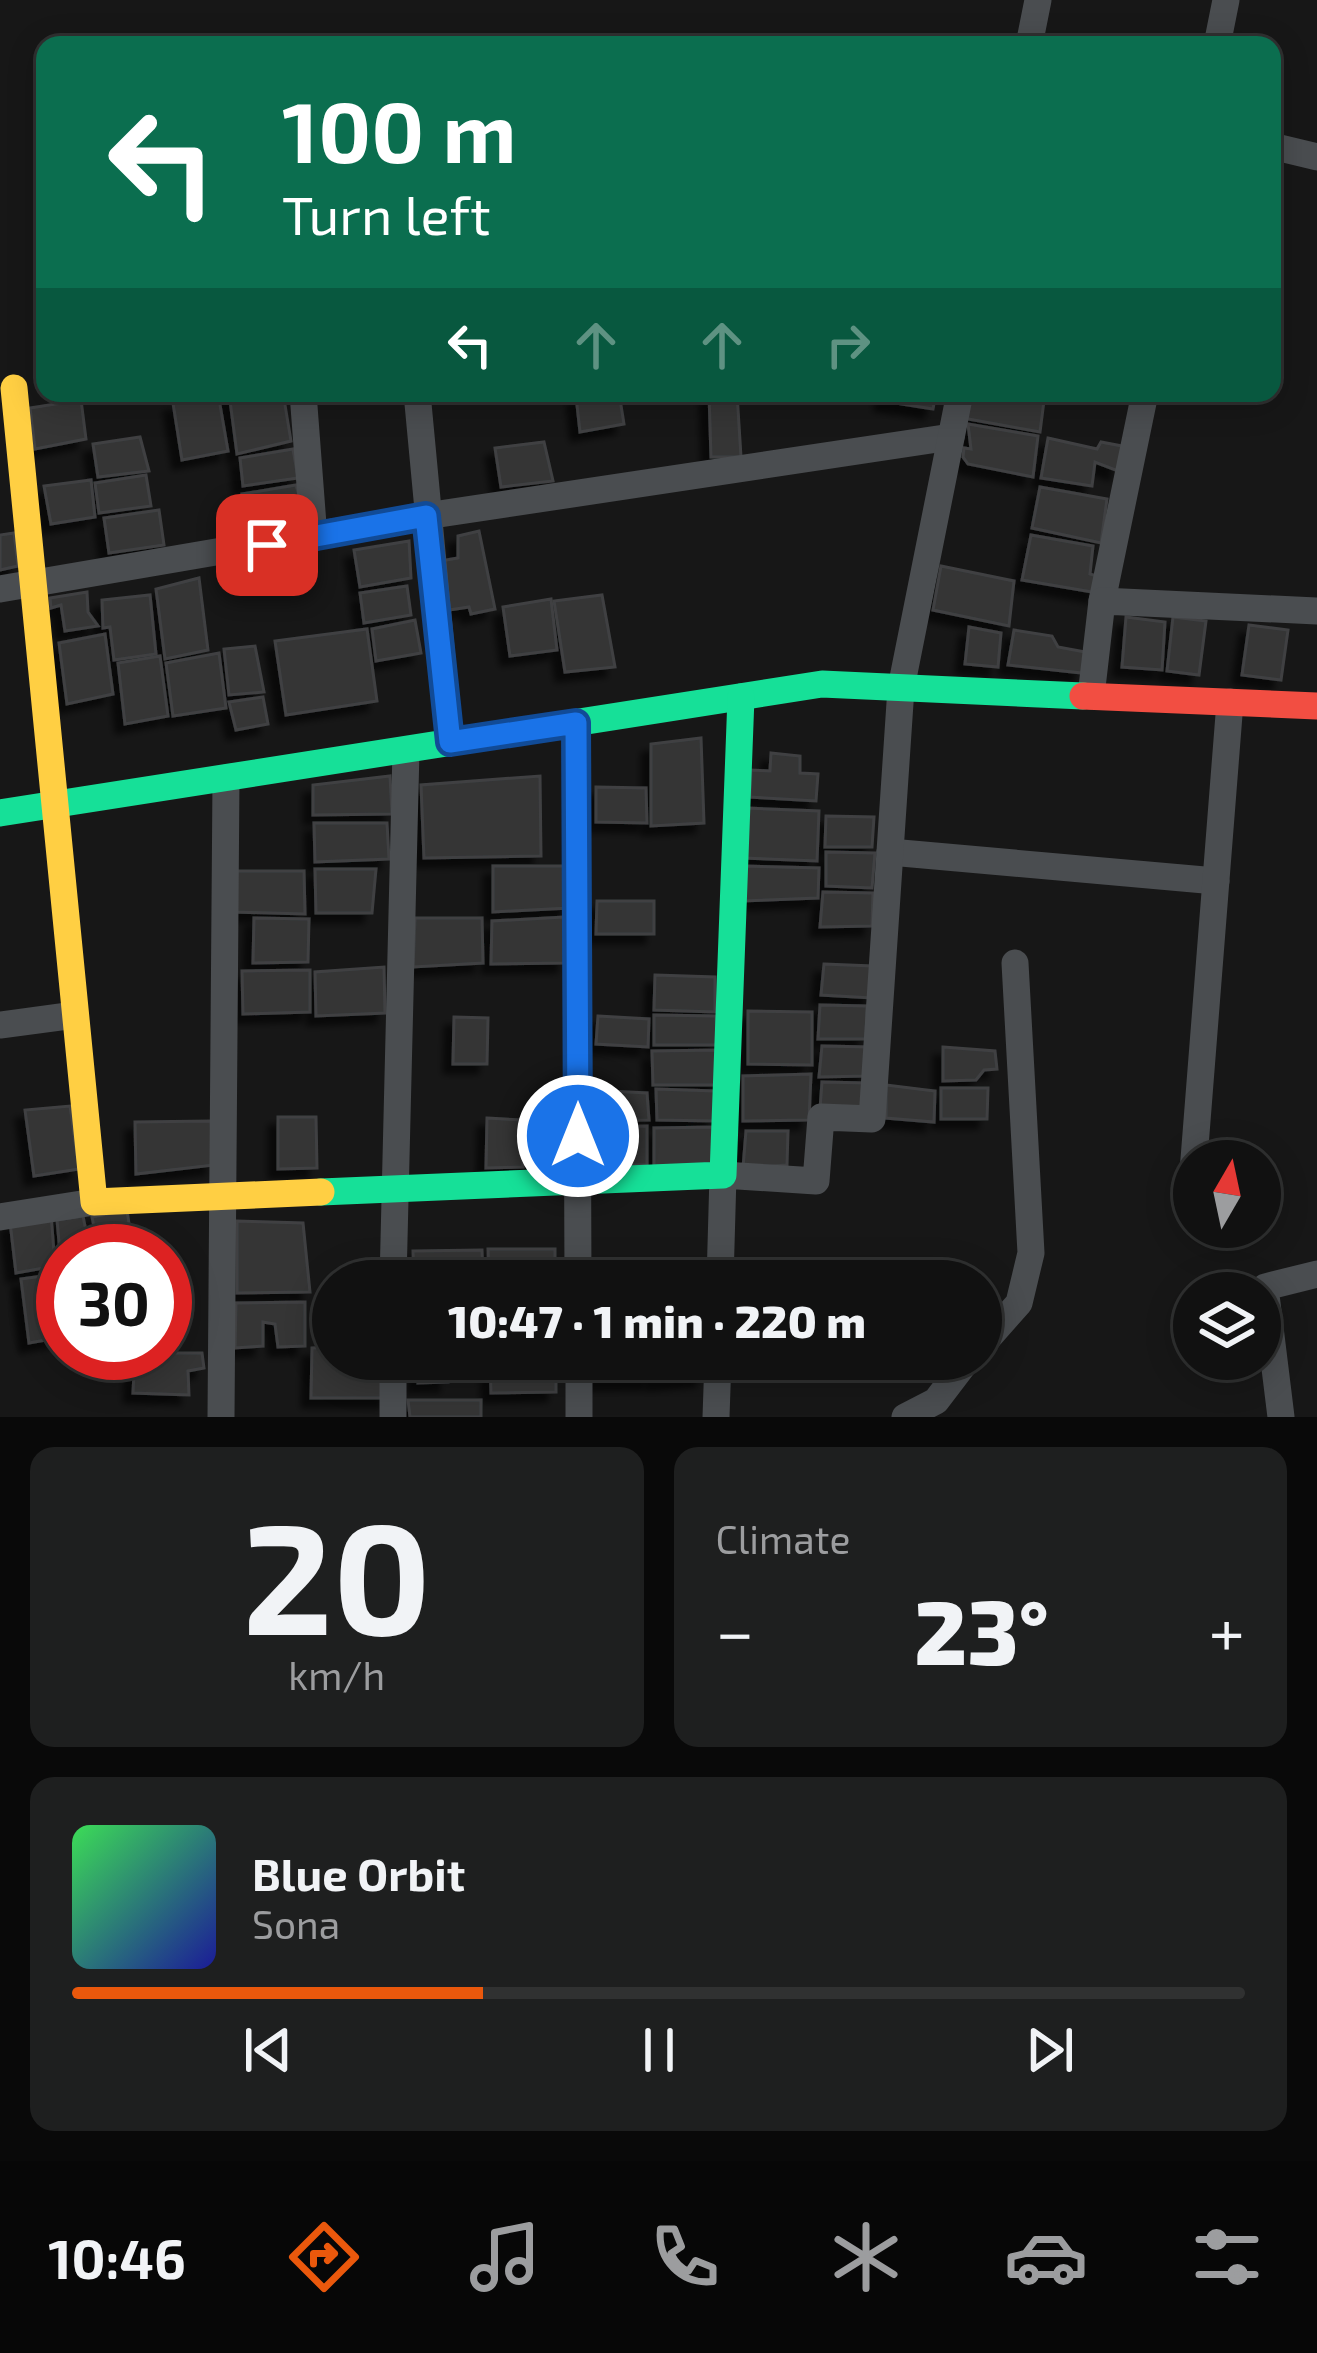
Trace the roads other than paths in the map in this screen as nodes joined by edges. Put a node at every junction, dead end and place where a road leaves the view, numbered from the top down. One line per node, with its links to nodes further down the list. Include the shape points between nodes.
1 (1038, 0): 3 (street)
2 (1226, 0): 4 (street)
3 (1031, 36)
4 (1219, 36)
5 (1281, 148): 6 (street)
6 (1317, 158)
7 (14, 388): 15 (street)
8 (304, 402): 14 (street)
9 (418, 402): 13 (street)
10 (958, 402): 12 (street)
11 (1143, 402): 17 (street)
12 (952, 437): 13 (street); 19 (street)
13 (426, 516): 14 (street); 25 (street)
14 (314, 538): 15 (street)
15 (36, 583): 16 (street); 28 (street)
16 (0, 589)
17 (1102, 601): 18 (street); 20 (street)
18 (1316, 602)
19 (901, 688): 20 (street); 21 (street, via 822,684); 30 (street)
20 (1091, 696): 22 (street)
21 (741, 697): 24 (street); 36 (street)
22 (1230, 702): 23 (street); 31 (street)
23 (1317, 706)
24 (576, 723): 25 (street); 37 (street)
25 (450, 742): 26 (street)
26 (406, 749): 27 (street); 38 (street)
27 (226, 778): 28 (street); 39 (street)
28 (55, 805): 29 (street); 33 (street)
29 (0, 813)
30 (890, 852): 31 (street); 36 (street, via 872,1119 821,1117 816,1181)
31 (1216, 880): 35 (street)
32 (1015, 963): 46 (street, via 1031,1253 1019,1303)
33 (75, 1015): 34 (street); 40 (street)
34 (0, 1025)
35 (1195, 1140)
36 (723, 1175): 37 (street); 44 (street)
37 (578, 1182): 38 (street); 43 (street)
38 (393, 1193): 39 (street); 42 (street)
39 (219, 1197): 40 (street); 52 (street)
40 (94, 1202): 41 (street)
41 (0, 1217)
42 (393, 1260)
43 (578, 1260)
44 (721, 1260)
45 (1317, 1274): 57 (street, via 1264,1287)
46 (1002, 1322)
47 (393, 1380): 53 (street)
48 (579, 1380): 54 (street)
49 (717, 1380): 55 (street)
50 (955, 1380): 51 (street)
51 (936, 1409): 56 (street)
52 (221, 1417)
53 (393, 1417)
54 (579, 1417)
55 (716, 1417)
56 (904, 1417)
57 (1281, 1417)

